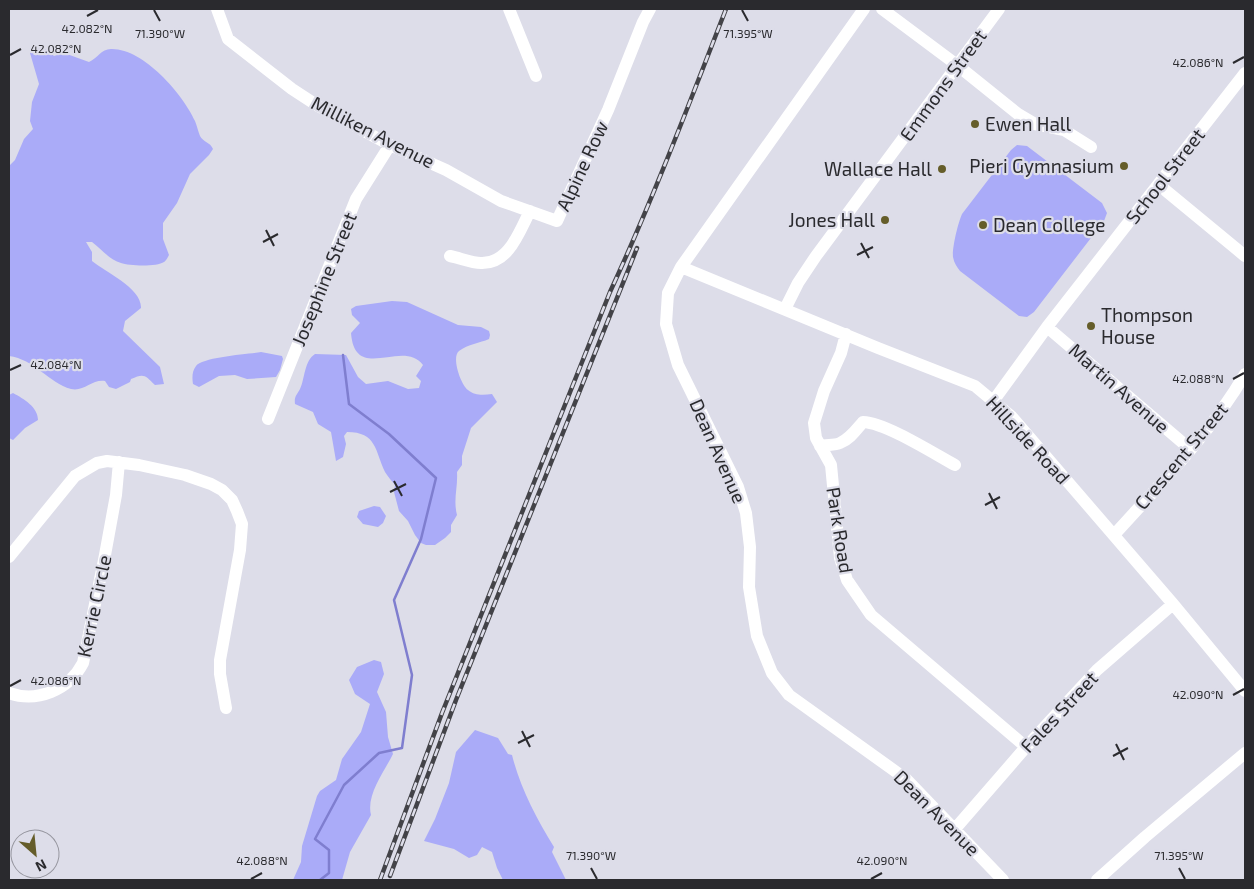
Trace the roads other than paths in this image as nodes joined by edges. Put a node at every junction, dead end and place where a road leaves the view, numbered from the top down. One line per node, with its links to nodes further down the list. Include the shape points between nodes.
1 (217, 9): 10 (street, Milliken Avenue, via 228,38 236,47 318,106)
2 (509, 9): 9 (street)
3 (650, 9): 14 (street, Alpine Row)
4 (864, 9): 17 (street, Dean Avenue)
5 (882, 9): 7 (street)
6 (999, 9): 7 (street, Emmons Street)
7 (957, 65): 11 (street, via 1018,114 1035,124 1064,130); 18 (street, Emmons Street, via 816,256)
8 (1245, 73): 12 (street, School Street)
9 (536, 76)
10 (390, 145): 13 (street, Milliken Avenue); 23 (street, Josephine Street, via 356,199)
11 (1091, 147)
12 (1159, 185): 16 (street); 19 (street, School Street)
13 (530, 211): 14 (street, Milliken Avenue); 15 (street, via 510,249 497,260 481,263)
14 (557, 221)
15 (450, 256)
16 (1245, 256)
17 (681, 267): 18 (street, Hillside Road); 36 (street, Dean Avenue, via 668,293 666,324 678,365 738,487 746,513 756,636 766,662 789,695 906,779)
18 (785, 309): 20 (street, Hillside Road)
19 (1047, 327): 22 (street, School Street); 25 (street, Martin Avenue)
20 (846, 334): 22 (street, Hillside Road, via 975,386); 24 (street, Park Road, via 814,423)
21 (1245, 374): 25 (street, Crescent Street)
22 (994, 400): 28 (street, Hillside Road)
23 (268, 419)
24 (820, 446): 27 (street, via 838,444 863,422 872,422); 34 (street, Park Road, via 831,465 840,558 847,580 871,615)
25 (1190, 450): 28 (street, Crescent Street)
26 (119, 462): 29 (street, via 96,463 75,476); 32 (street, Kerrie Circle, via 106,555 78,674 44,696 33,698); 33 (street, via 185,474 211,484 227,495 238,511 242,524 241,540 220,660)
27 (955, 465)
28 (1114, 536): 30 (street, Hillside Road)
29 (9, 557)
30 (1173, 604): 31 (street, Hillside Road); 34 (street, Fales Street, via 1097,670)
31 (1245, 692)
32 (9, 694)
33 (226, 708)
34 (1026, 747): 36 (street, Fales Street)
35 (1245, 753): 38 (street)
36 (954, 830): 37 (street, Dean Avenue)
37 (1003, 880)
38 (1097, 880)

